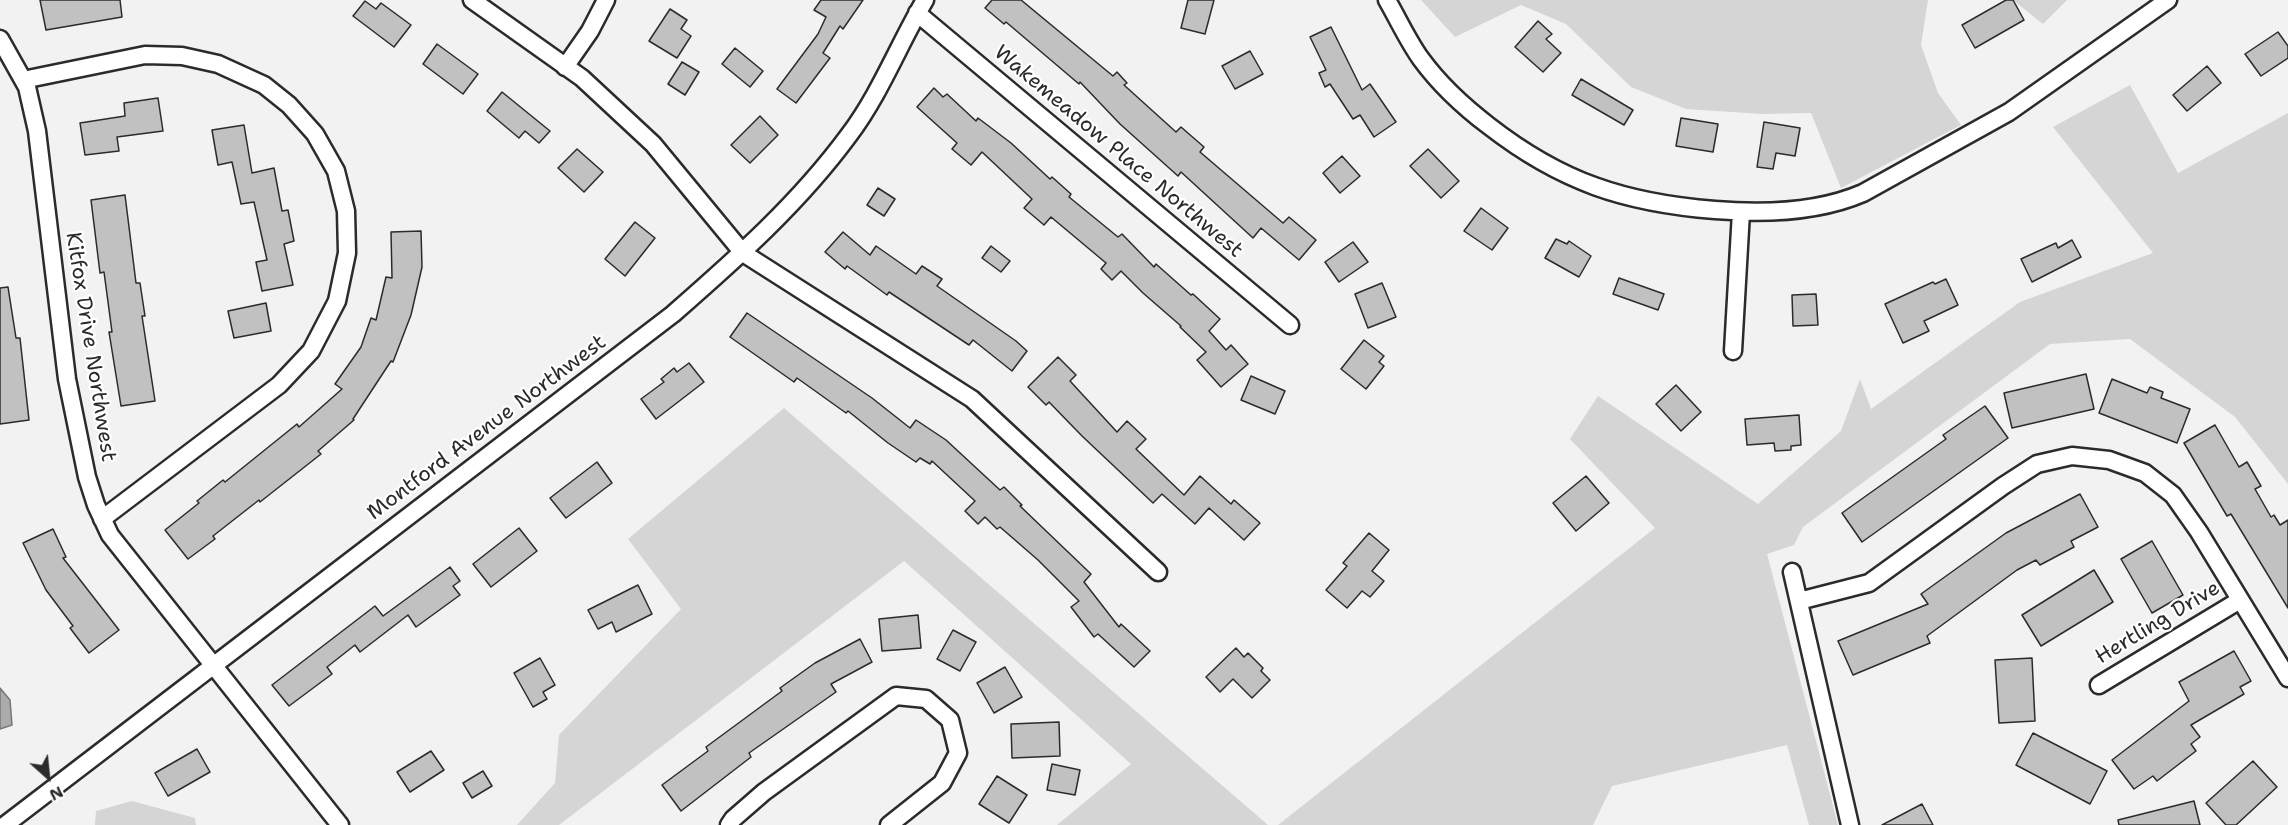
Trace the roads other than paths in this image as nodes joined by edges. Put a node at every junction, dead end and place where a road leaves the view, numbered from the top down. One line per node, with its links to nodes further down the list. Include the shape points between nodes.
1 (472, 0): 7 (street)
2 (606, 0): 7 (street)
3 (1388, 0): 9 (street, via 1420,58 1443,85 1519,150 1578,181 1609,192 1678,207)
4 (2168, 0): 9 (street, via 2009,112 1863,193 1841,203)
5 (921, 7): 10 (street, Montford Avenue Northwest, via 850,134 796,201); 11 (street, Wakemeadow Place Northwest)
6 (0, 39): 8 (street, Kitfox Drive Northwest)
7 (565, 67): 10 (street, via 654,144)
8 (23, 80): 13 (street, Kitfox Drive Northwest, via 37,131 67,380 87,477); 13 (street, via 145,55 182,56 218,64 264,85 315,134 336,171 346,211 346,253 337,301 311,351 279,385)
9 (1741, 212): 12 (street)
10 (743, 253): 14 (street, via 972,399); 18 (street, Montford Avenue Northwest, via 673,314)
11 (1290, 325)
12 (1733, 351)
13 (102, 519): 18 (street, Kitfox Drive Northwest, via 110,535)
14 (1158, 572)
15 (1792, 572): 17 (street)
16 (2240, 600): 17 (street, via 2173,495 2145,473 2109,460 2072,456 2037,464 1869,583); 19 (street); 20 (street, Hertling Drive)
17 (1798, 601): 25 (street)
18 (213, 665): 21 (street, Montford Avenue Northwest); 22 (street, Kitfox Drive Northwest)
19 (2288, 678)
20 (2099, 685)
21 (5, 825)
22 (340, 825)
23 (729, 825): 24 (street, via 764,792 896,696 926,699 950,720 958,753 942,783)
24 (889, 825)
25 (1850, 825)

